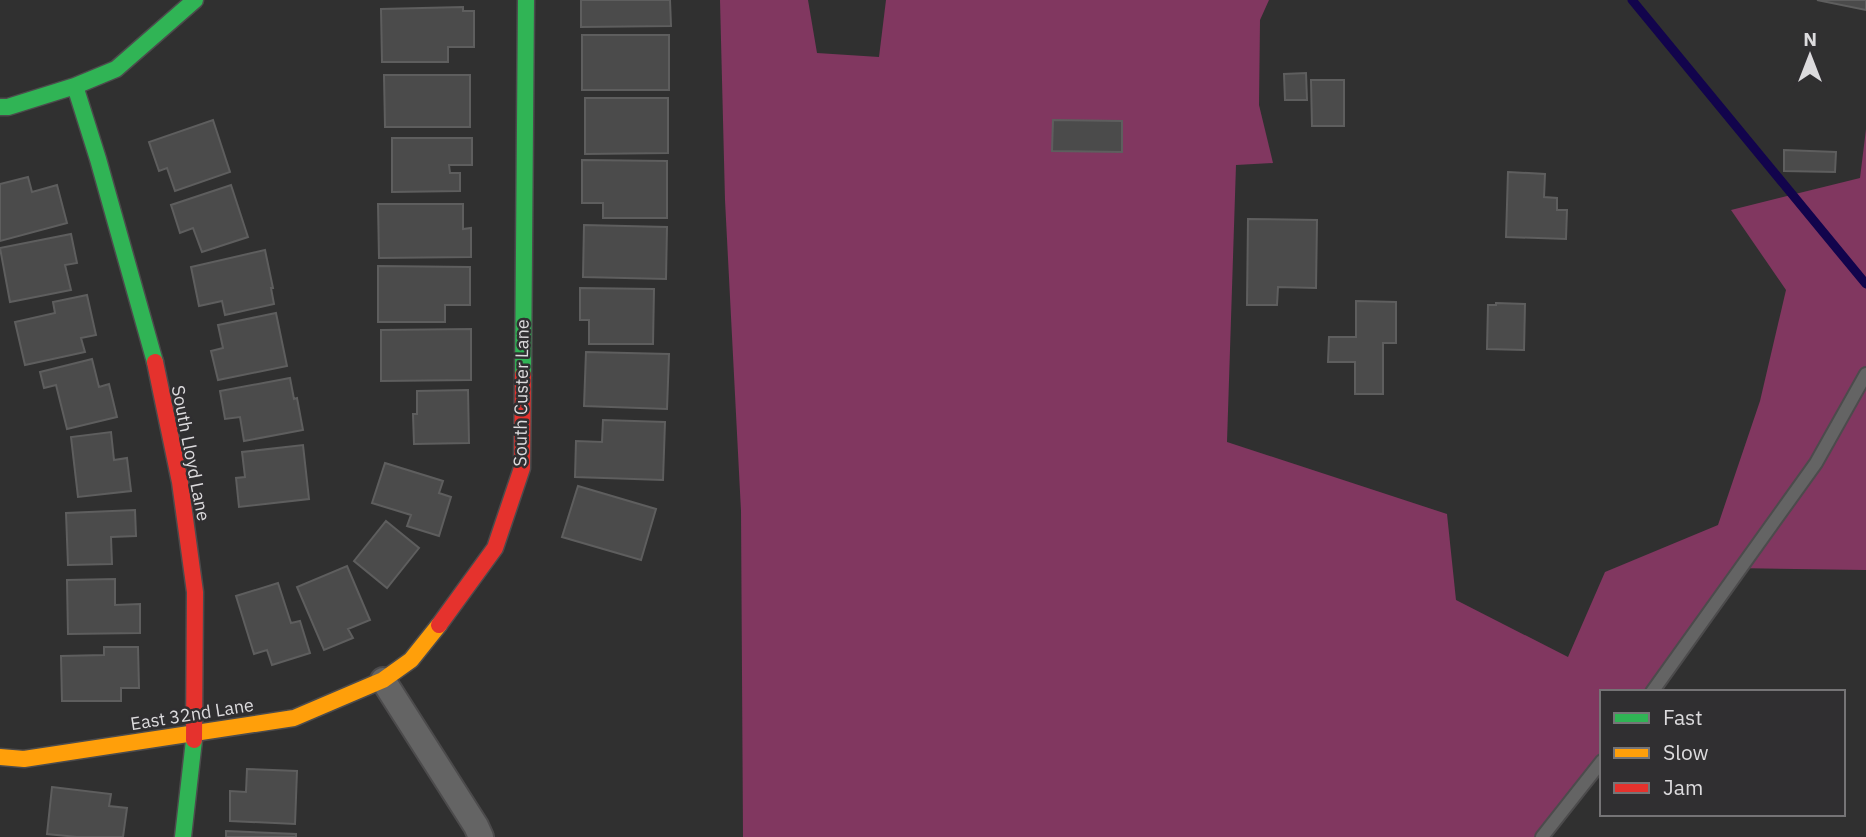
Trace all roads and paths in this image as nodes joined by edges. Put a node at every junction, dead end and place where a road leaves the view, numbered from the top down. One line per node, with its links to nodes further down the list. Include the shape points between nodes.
1 (195, 0): 3 (street, via 116,69)
2 (526, 0): 6 (street, South Custer Lane, via 522,468 495,548 419,651)
3 (75, 86): 4 (street); 8 (street, South Lloyd Lane, via 154,359 180,482 195,592)
4 (0, 107)
5 (1866, 374): 7 (lane, via 1816,463)
6 (383, 680): 8 (street, East 32nd Lane, via 294,718); 12 (street)
7 (1653, 690)
8 (195, 733): 9 (street, East 32nd Lane, via 24,760); 11 (street, South Lloyd Lane)
9 (0, 757)
10 (1600, 764): 13 (lane)
11 (183, 837)
12 (481, 837)
13 (1542, 837)

